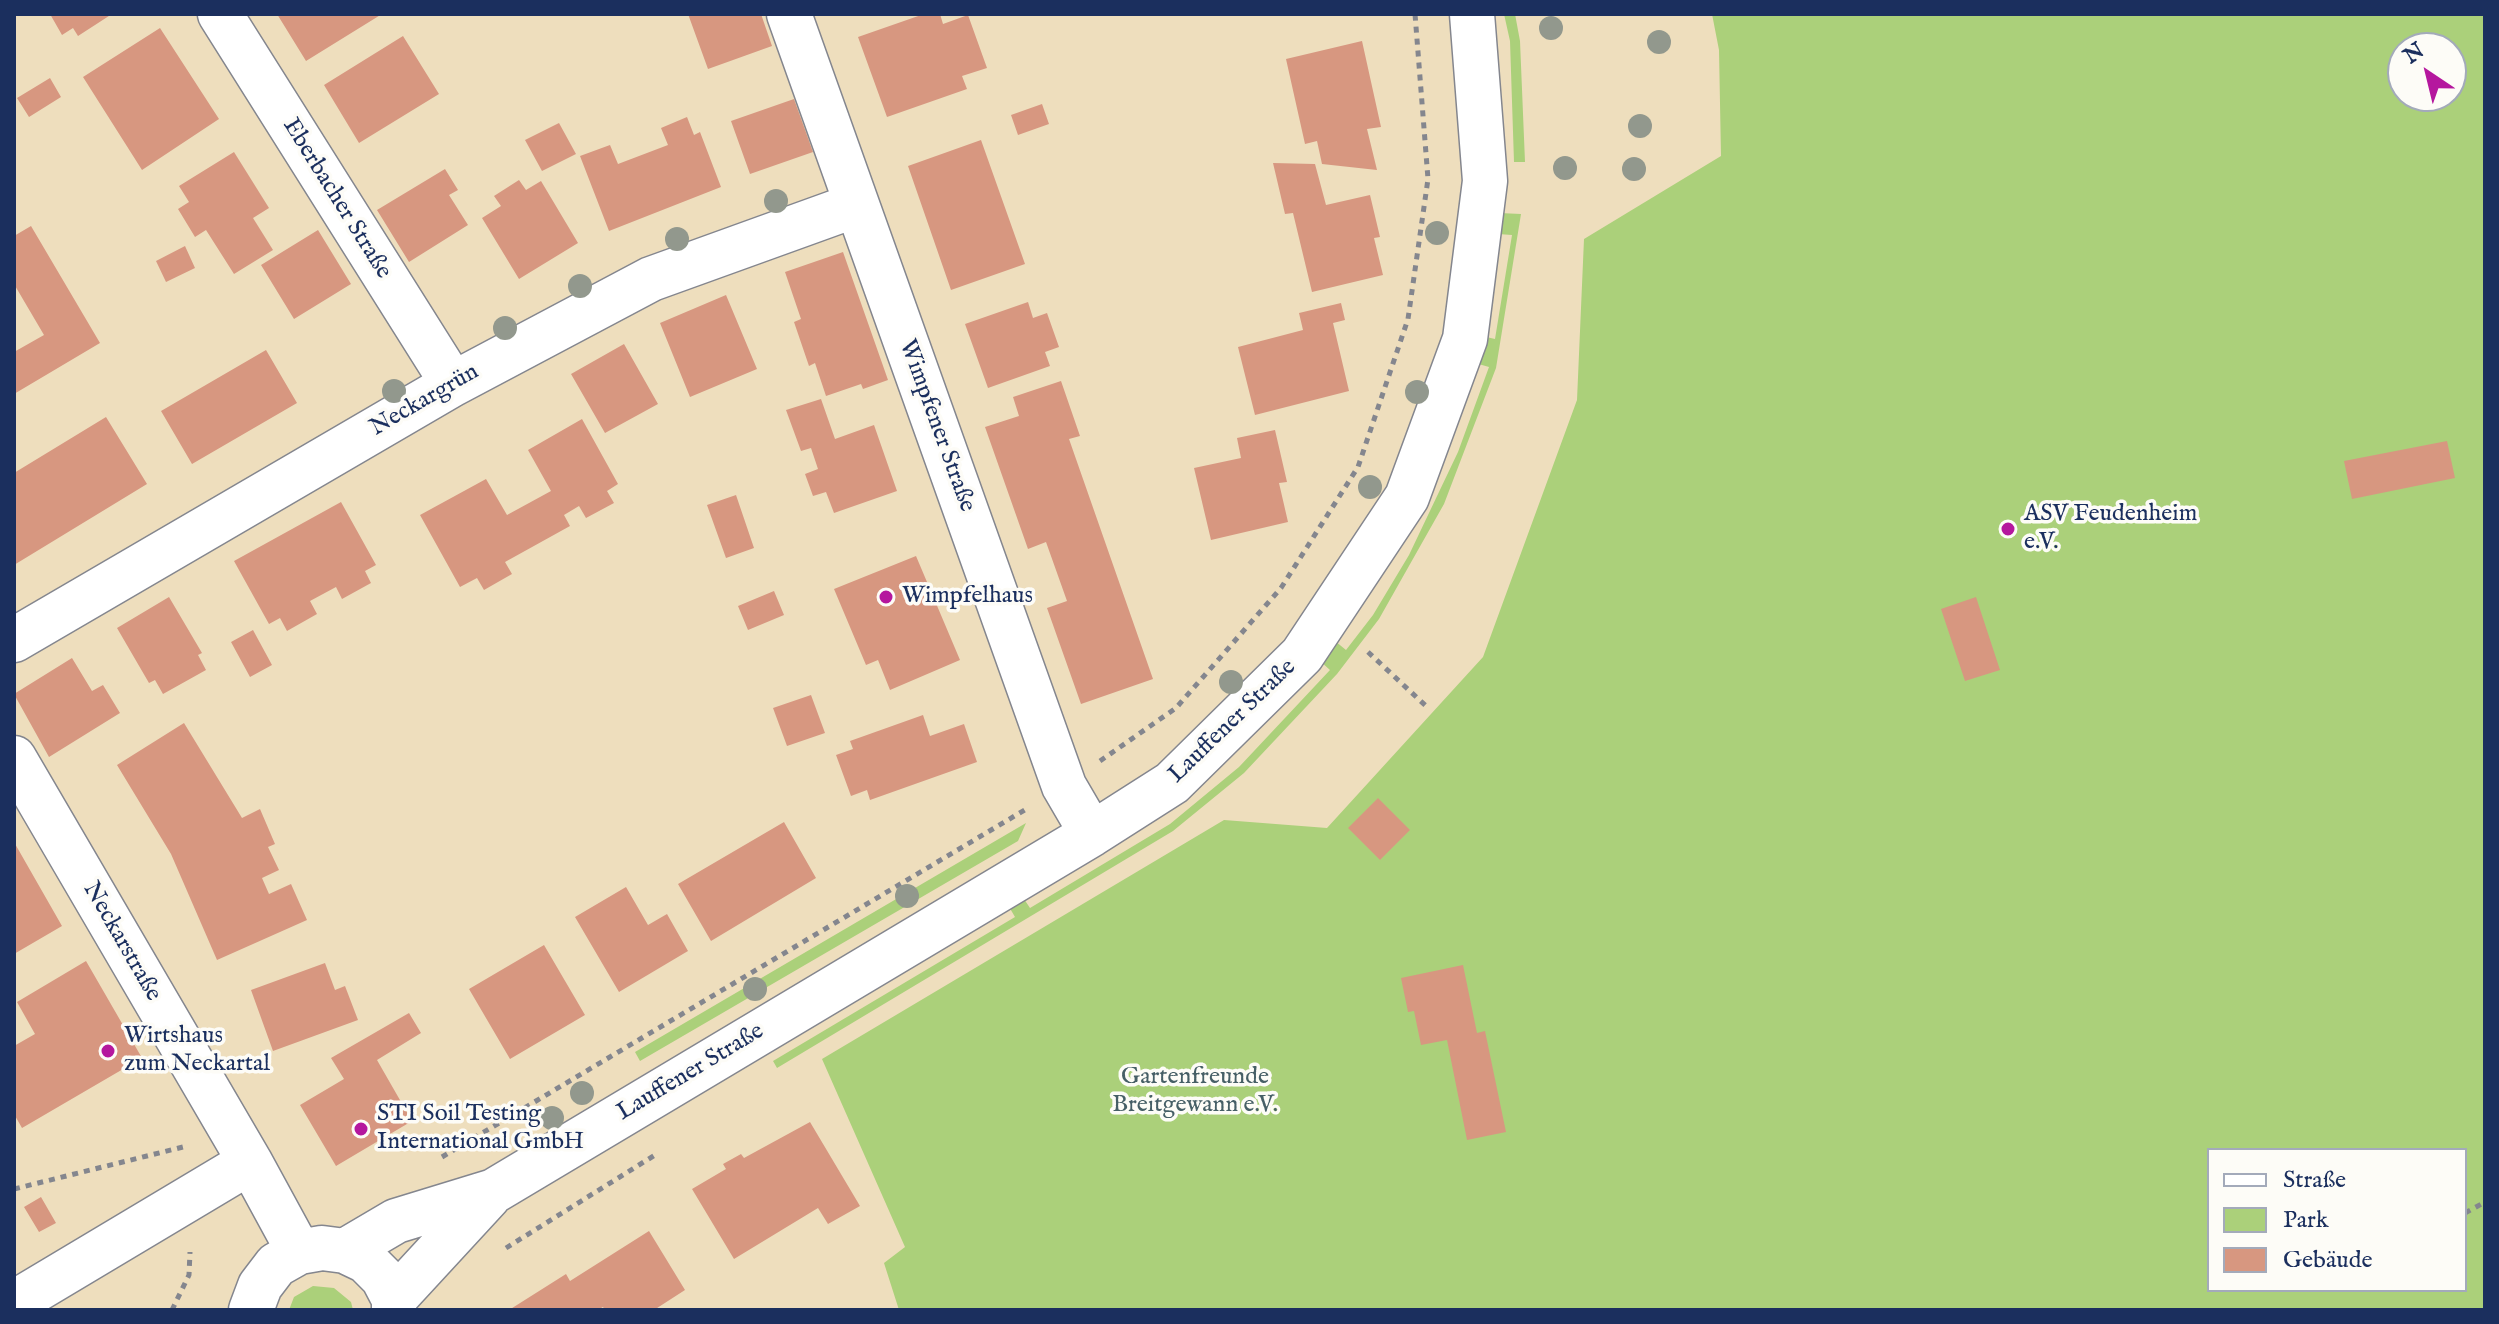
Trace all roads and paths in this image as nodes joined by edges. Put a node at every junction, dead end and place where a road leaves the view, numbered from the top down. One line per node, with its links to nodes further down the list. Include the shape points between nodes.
1 (220, 14): 5 (street, Eberbacher Straße)
2 (789, 14): 4 (street, Wimpfener Straße)
3 (1472, 14): 10 (street, Lauffener Straße, via 1485,181 1465,339 1407,497 1302,655 1172,783)
4 (856, 205): 5 (street, Neckargrün, via 651,279); 10 (street, Wimpfener Straße, via 1064,786)
5 (453, 384): 6 (street, Neckargrün)
6 (14, 640)
7 (1368, 652): 8 (path)
8 (1426, 706)
9 (14, 758): 13 (street, Neckarstraße)
10 (1092, 834): 15 (street, Lauffener Straße)
11 (183, 1147): 14 (path)
12 (655, 1155): 18 (path)
13 (250, 1162): 20 (street, Neckarstraße); 21 (street)
14 (14, 1189)
15 (494, 1191): 19 (street, Lauffener Straße, via 396,1221); 22 (street, Lauffener Straße)
16 (2485, 1202): 17 (path)
17 (2467, 1212)
18 (502, 1250)
19 (345, 1251): 20 (street); 22 (street, via 366,1261 383,1278)
20 (299, 1252): 23 (street, via 276,1265)
21 (14, 1303)
22 (394, 1305)
23 (251, 1310)

